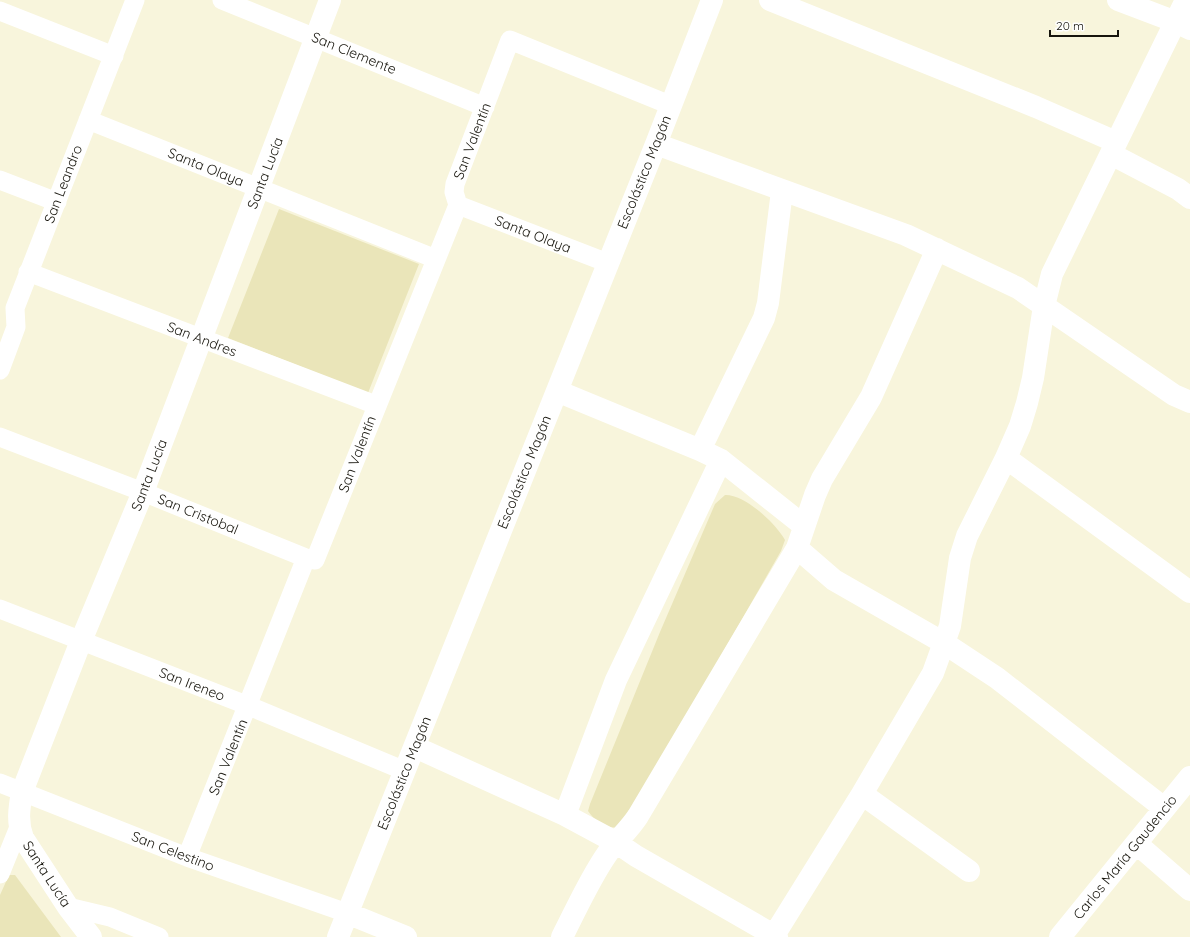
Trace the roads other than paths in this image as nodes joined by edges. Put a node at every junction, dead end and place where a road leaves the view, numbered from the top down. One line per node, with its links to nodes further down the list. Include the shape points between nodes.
1 (135, 0): 11 (street, San Leandro)
2 (222, 0): 10 (street, San Clemente)
3 (330, 0): 10 (street, Santa Lucía)
4 (770, 0): 16 (street, via 1036,107)
5 (1118, 0): 9 (street)
6 (1186, 0): 9 (street)
7 (709, 2): 12 (street, Escolástico Magán)
8 (0, 11): 11 (street)
9 (1183, 26): 16 (street)
10 (316, 36): 13 (street, San Clemente); 18 (street, Santa Lucía)
11 (114, 56): 14 (street, San Leandro)
12 (670, 105): 13 (street, San Valentín, via 510,40); 15 (street, Escolástico Magán)
13 (485, 107): 22 (street, San Valentín, via 455,184 454,192)
14 (88, 120): 18 (street, Santa Olaya); 21 (street, San Leandro)
15 (656, 144): 19 (street); 25 (street, Escolástico Magán)
16 (1114, 148): 20 (street); 27 (street, via 1052,274)
17 (0, 180): 21 (street)
18 (259, 189): 24 (street, Santa Olaya); 28 (street, Santa Lucía)
19 (782, 191): 23 (street, via 906,235); 34 (street, via 764,318)
20 (1190, 198)
21 (57, 202): 26 (street, San Leandro)
22 (458, 205): 24 (street, San Valentín); 25 (street, Santa Olaya)
23 (937, 249): 27 (street, via 1018,288); 38 (street, via 871,397 822,479)
24 (436, 259): 32 (street, San Valentín)
25 (608, 263): 30 (street, Escolástico Magán)
26 (28, 272): 28 (street, San Andres); 29 (street, San Leandro, via 15,308 16,327)
27 (1044, 306): 31 (street, via 1168,391); 35 (street, via 1027,403)
28 (201, 339): 32 (street, San Andres); 37 (street, Santa Lucía)
29 (2, 361)
30 (557, 391): 34 (street); 46 (street, Escolástico Magán)
31 (1190, 402)
32 (376, 405): 40 (street, San Valentín, via 316,560)
33 (0, 437): 37 (street, San Cristobal)
34 (700, 450): 36 (street)
35 (1006, 458): 41 (street); 44 (street, via 967,536 960,558 950,626)
36 (721, 460): 38 (street); 53 (street, via 616,680)
37 (144, 492): 40 (street, San Cristobal); 43 (street, Santa Lucía)
38 (804, 526): 39 (street)
39 (797, 548): 44 (street, via 834,580); 55 (street, via 638,816)
40 (306, 558): 45 (street, San Valentín)
41 (1190, 592)
42 (0, 609): 43 (street, San Ireneo)
43 (80, 641): 45 (street, San Ireneo); 50 (street, Santa Lucía)
44 (944, 643): 51 (street, via 933,673); 52 (street, via 997,678)
45 (249, 706): 47 (street, San Ireneo); 57 (street, San Valentín)
46 (414, 747): 47 (street, Escolástico Magán); 53 (street)
47 (405, 770): 62 (street, Escolástico Magán)
48 (1190, 777): 52 (street, Carlos María Gaudencio)
49 (0, 783): 50 (street, San Celestino)
50 (22, 792): 54 (street, Santa Lucía, via 18,812); 57 (street, San Celestino)
51 (862, 794): 58 (street); 63 (street)
52 (1164, 808): 56 (street, Carlos María Gaudencio)
53 (565, 815): 55 (street)
54 (19, 827): 59 (street); 61 (street, Santa Lucía, via 23,838)
55 (617, 843): 63 (street); 68 (street, via 598,868)
56 (1137, 844): 60 (street); 69 (street, Carlos María Gaudencio)
57 (187, 857): 62 (street, San Celestino)
58 (969, 871)
59 (0, 874)
60 (1190, 890)
61 (68, 908): 64 (street, Santa Lucía); 65 (street, via 110,917)
62 (347, 913): 66 (street, Escolástico Magán); 67 (street)
63 (774, 936)
64 (91, 937)
65 (159, 937)
66 (338, 937)
67 (406, 937)
68 (562, 937)
69 (1060, 937)

